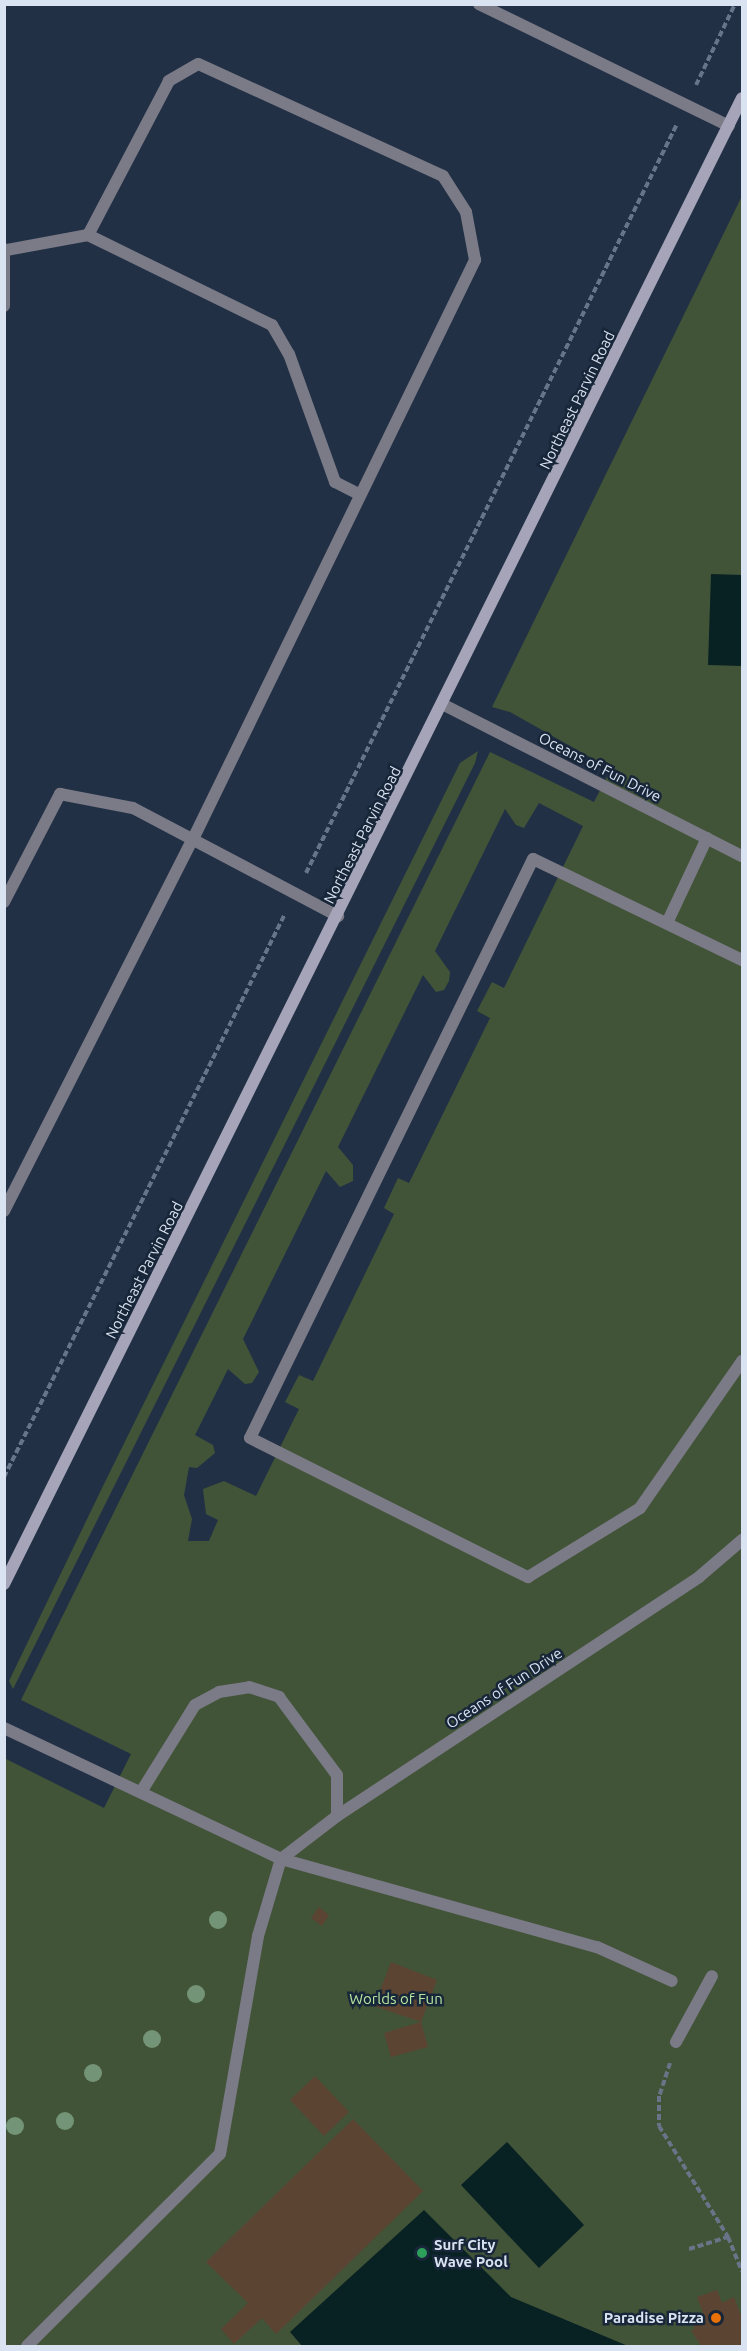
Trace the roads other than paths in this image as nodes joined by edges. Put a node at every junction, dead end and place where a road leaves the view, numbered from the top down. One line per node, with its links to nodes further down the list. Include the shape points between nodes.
1 (479, 4): 3 (street)
2 (742, 98): 3 (street, Northeast Parvin Road)
3 (729, 126): 8 (street, Northeast Parvin Road)
4 (88, 235): 5 (street); 7 (street, via 272,326 289,354 335,482); 7 (street, via 169,81 198,64 443,176 466,212 475,260)
5 (6, 249): 6 (street)
6 (4, 306)
7 (360, 495): 9 (street)
8 (444, 705): 10 (street, Oceans of Fun Drive); 13 (street, Northeast Parvin Road)
9 (194, 837): 12 (street, via 133,808 60,794); 13 (street); 16 (street)
10 (707, 838): 11 (street, Oceans of Fun Drive); 14 (street)
11 (742, 854)
12 (4, 902)
13 (338, 916): 19 (street, Northeast Parvin Road)
14 (667, 923): 15 (street); 17 (street, via 533,860 250,1438 528,1577 640,1508)
15 (742, 960)
16 (4, 1211)
17 (742, 1360)
18 (742, 1540): 22 (street, Oceans of Fun Drive, via 699,1577)
19 (4, 1584)
20 (4, 1728): 21 (street)
21 (141, 1792): 22 (street, via 195,1705 219,1692 249,1687 279,1697 337,1775); 23 (street)
22 (337, 1816): 23 (street, Oceans of Fun Drive)
23 (281, 1859): 25 (street, via 597,1947); 27 (street, via 258,1936 220,2154)
24 (712, 1976): 26 (street)
25 (672, 1981)
26 (676, 2042)
27 (27, 2346)

